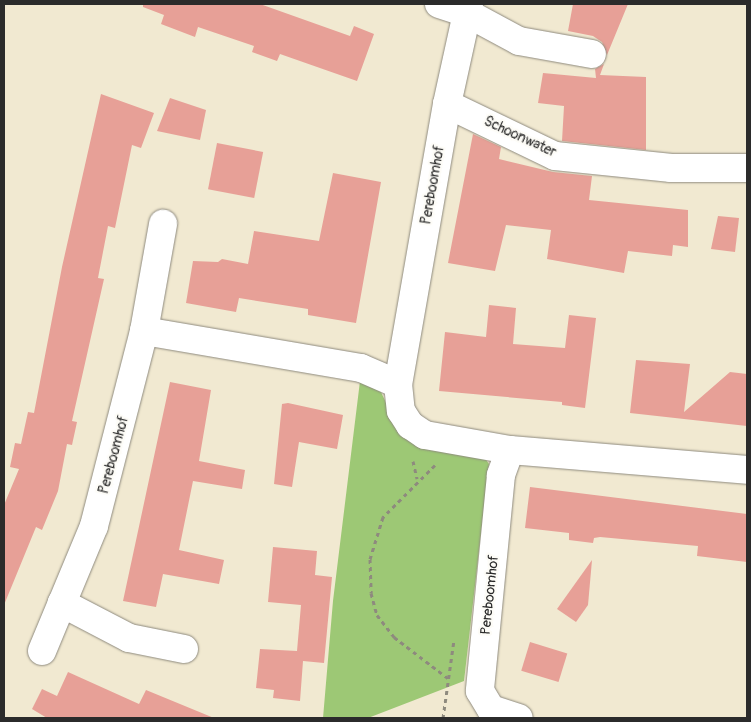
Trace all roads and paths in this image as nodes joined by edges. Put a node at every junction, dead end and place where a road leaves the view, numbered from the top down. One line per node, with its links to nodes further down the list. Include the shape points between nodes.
1 (439, 4): 2 (street)
2 (468, 8): 3 (street, via 519,41); 4 (street)
3 (592, 54)
4 (448, 104): 5 (street, Schoonwater, via 555,156 671,168); 8 (street, Pereboomhof)
5 (747, 168)
6 (163, 224): 7 (street, Pereboomhof)
7 (144, 331): 8 (street, via 361,368); 12 (street, Pereboomhof, via 94,526)
8 (398, 384): 9 (street, Pereboomhof, via 401,411 410,425 425,435)
9 (510, 450): 11 (street, Pereboomhof); 16 (street, Pereboomhof, via 501,475 480,691 491,709)
10 (437, 463): 15 (path, via 382,517 370,558 371,593 377,615 401,643 449,679)
11 (747, 470)
12 (62, 603): 13 (street, via 129,638); 14 (street, Pereboomhof)
13 (184, 649)
14 (42, 651)
15 (443, 718)
16 (518, 718)

